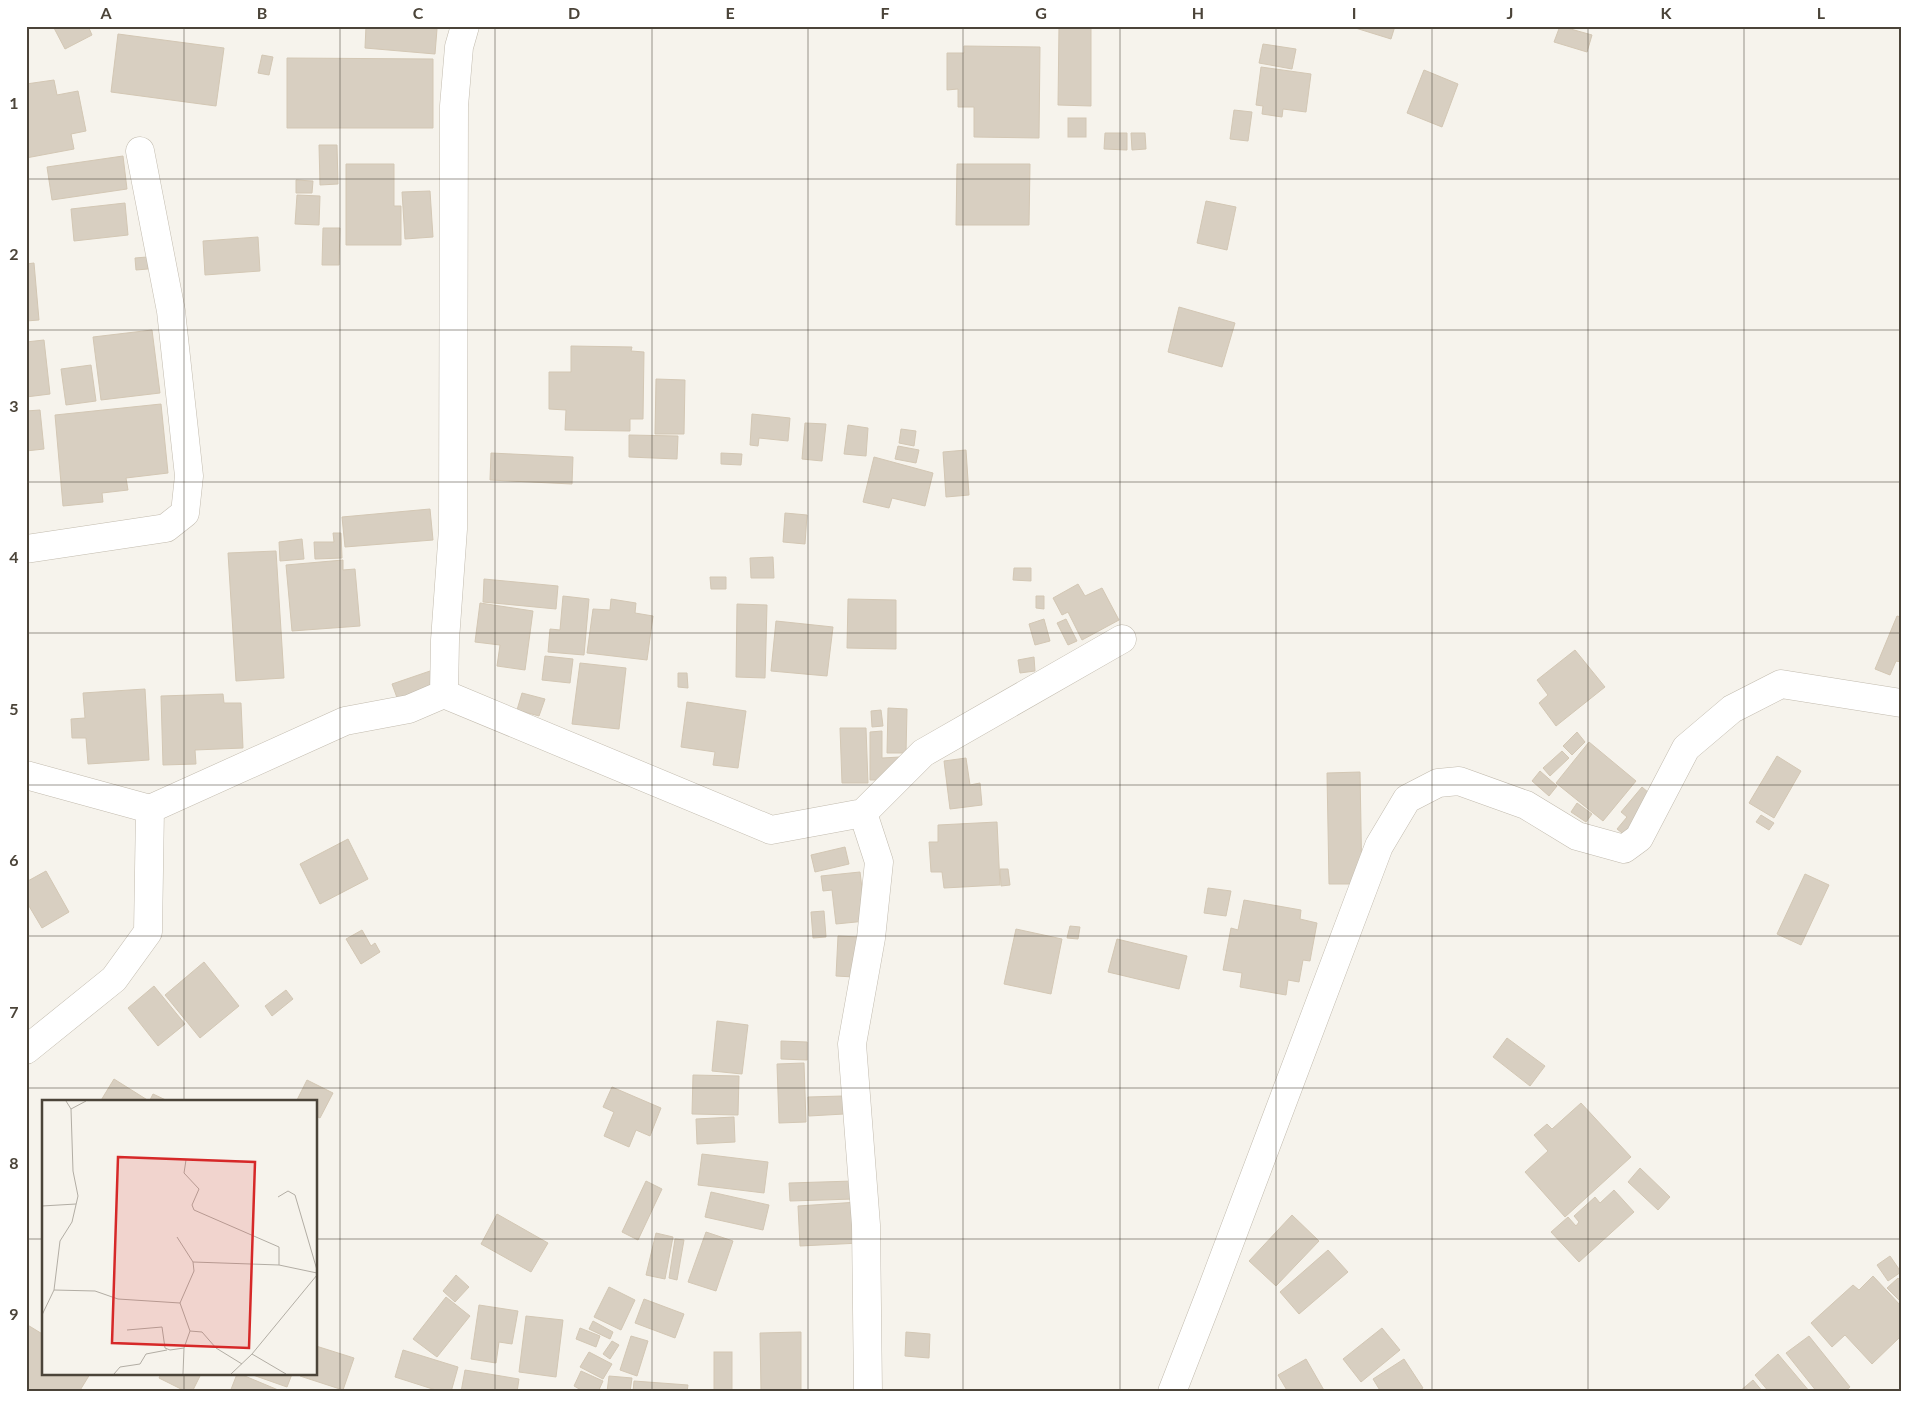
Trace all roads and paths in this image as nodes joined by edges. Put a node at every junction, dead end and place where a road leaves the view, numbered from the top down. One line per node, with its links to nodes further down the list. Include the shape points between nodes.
1 (465, 26): 5 (street, via 459,47 454,106 453,528)
2 (140, 151): 3 (street, via 171,311 190,476 185,513 166,528)
3 (26, 549)
4 (1122, 640): 9 (street, via 923,753)
5 (444, 694): 8 (street, via 409,709 345,721); 9 (street, via 770,830)
6 (1901, 703): 12 (street, via 1781,684 1732,709 1686,748 1639,838 1624,849 1576,836 1526,804 1459,781 1438,783 1407,799 1379,846)
7 (26, 774): 8 (street)
8 (150, 809): 10 (street, via 148,932 114,979)
9 (863, 812): 11 (street, via 879,862 852,1044 866,1225)
10 (26, 1050)
11 (868, 1392)
12 (1172, 1392)

